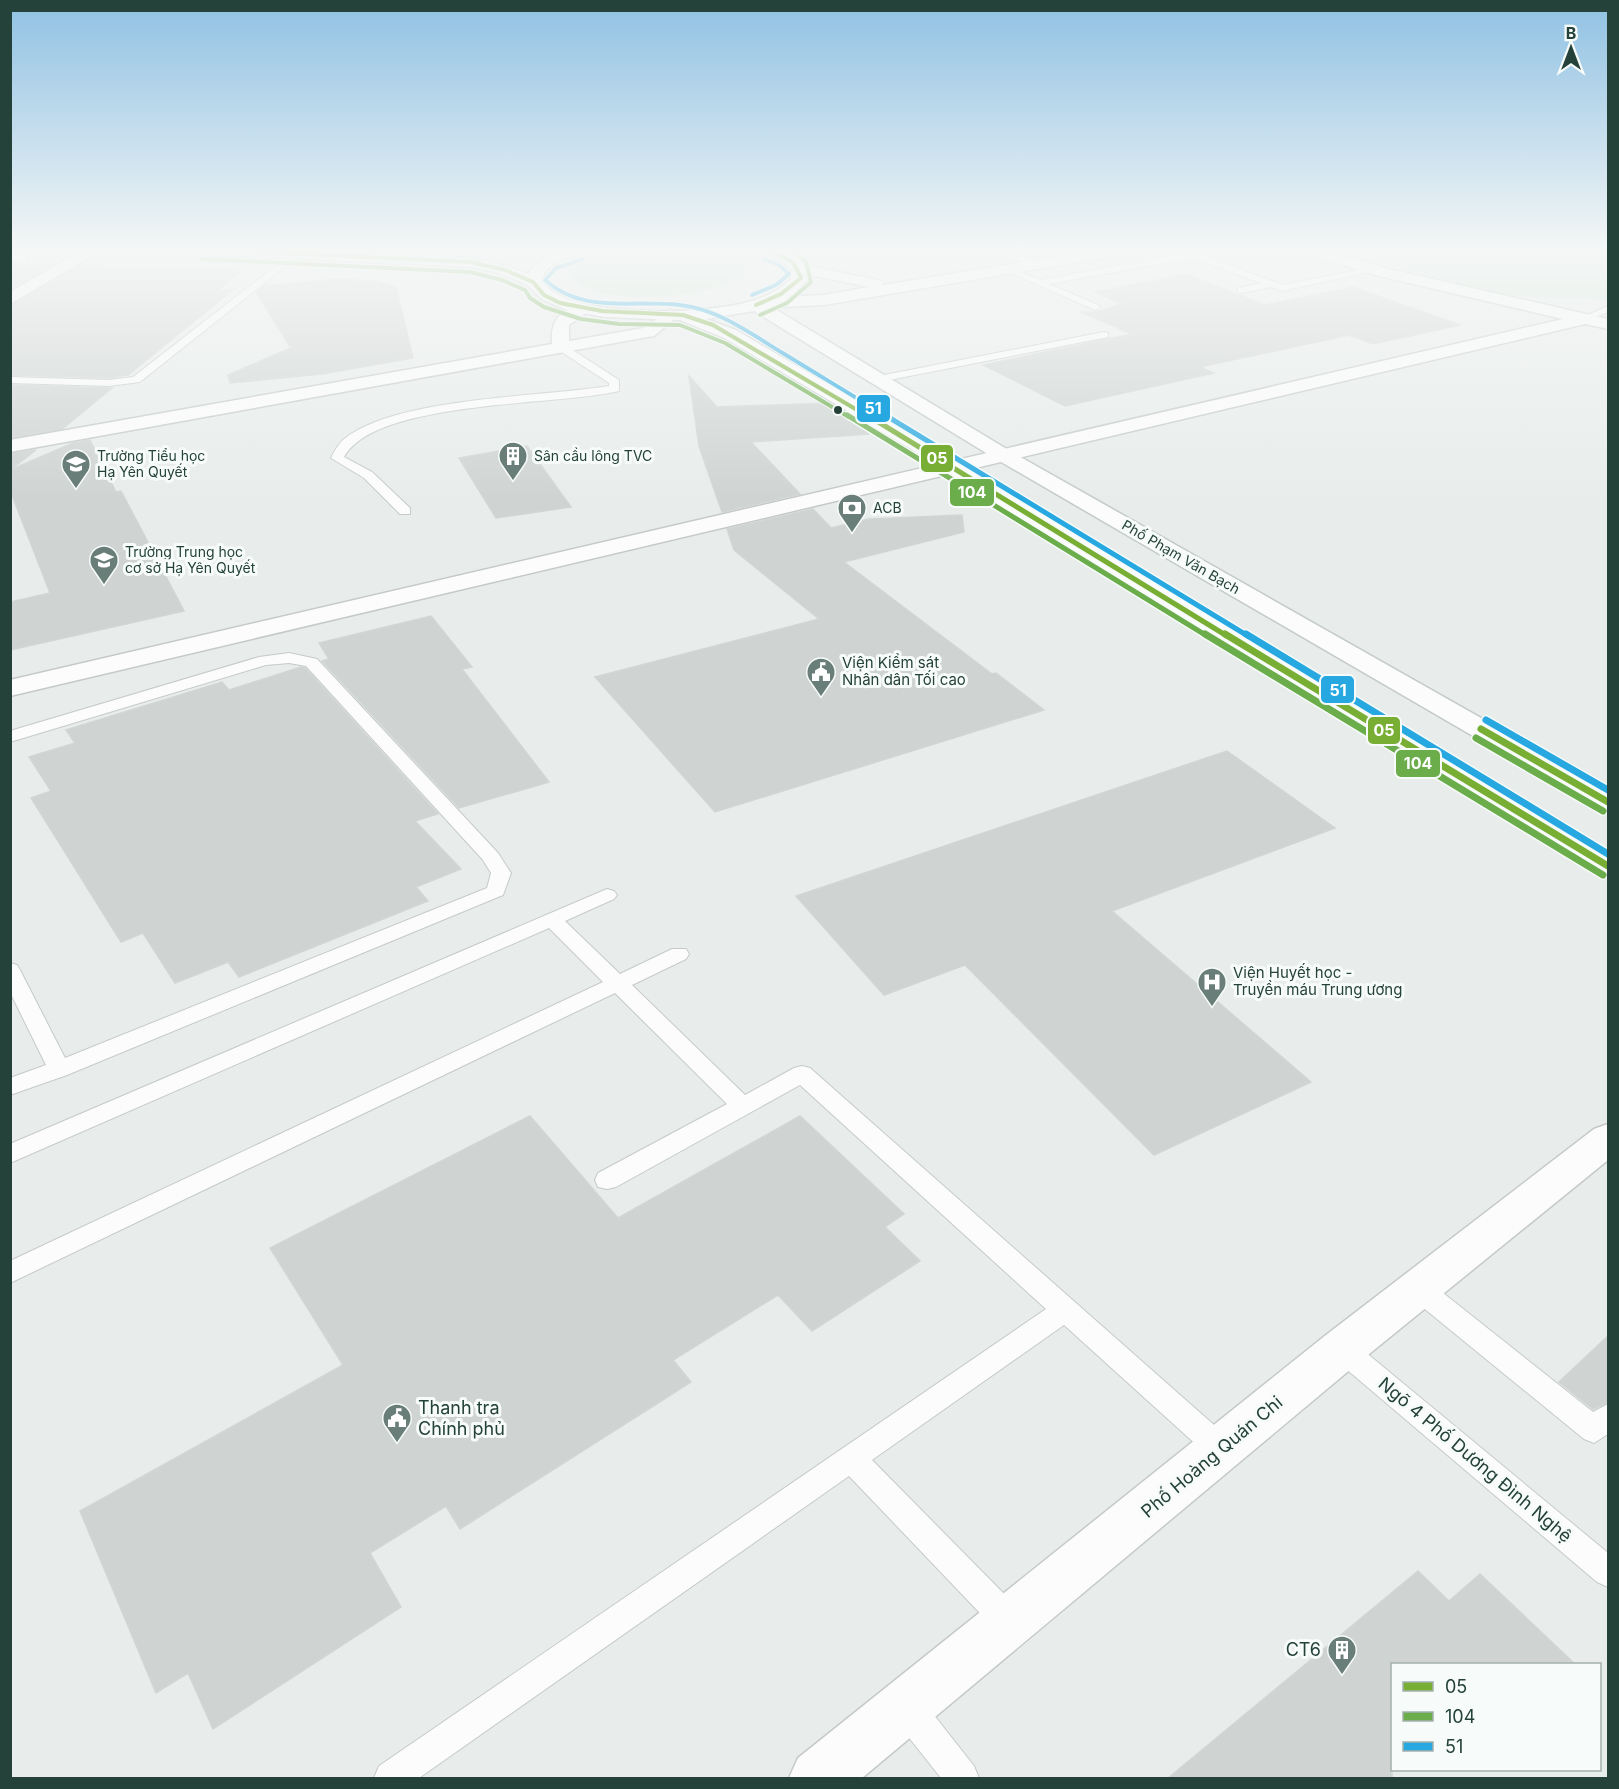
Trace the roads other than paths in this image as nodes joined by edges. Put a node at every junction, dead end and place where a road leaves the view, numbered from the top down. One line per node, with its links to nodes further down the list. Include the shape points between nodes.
1 (198, 332): 14 (lane, via 136,380)
2 (560, 332): 10 (street)
3 (645, 332): 10 (street)
4 (726, 332): 8 (street)
5 (738, 332): 8 (street)
6 (800, 332): 13 (street, Phố Phạm Văn Bạch)
7 (1526, 332): 16 (street)
8 (730, 334): 17 (street)
9 (1104, 335): 11 (lane)
10 (561, 346): 15 (street); 18 (lane, via 615,381 615,389 446,409 387,422 347,443 338,458 368,475)
11 (953, 365): 12 (lane); 13 (lane)
12 (964, 372)
13 (879, 379): 16 (street, Phố Phạm Văn Bạch)
14 (10, 380)
15 (10, 446)
16 (1003, 455): 17 (street); 21 (street, Phố Phạm Văn Bạch)
17 (951, 467): 19 (street); 22 (street)
18 (405, 511)
19 (10, 688)
20 (10, 737): 28 (lane, via 265,660 289,658 311,662 485,850 501,873 496,891)
21 (1608, 802)
22 (1608, 866)
23 (607, 895): 24 (lane)
24 (552, 919): 27 (lane); 32 (lane)
25 (679, 954): 27 (lane)
26 (10, 970): 28 (lane)
27 (618, 983): 30 (lane); 34 (lane)
28 (59, 1069): 29 (lane)
29 (10, 1087)
30 (743, 1106): 33 (lane); 36 (lane, via 802,1074)
31 (1608, 1139): 35 (street, Phố Hoàng Quán Chi)
32 (10, 1154)
33 (607, 1179)
34 (10, 1273)
35 (1419, 1289): 37 (street, Phố Hoàng Quán Chi); 38 (lane, via 1594,1430)
36 (1066, 1309): 39 (lane); 40 (lane)
37 (1342, 1349): 39 (street, Phố Hoàng Quán Chi); 41 (lane, Ngõ 4 Phố Dương Đình Nghệ)
38 (1608, 1416)
39 (1221, 1449): 42 (street, Phố Hoàng Quán Chi)
40 (852, 1460): 42 (lane); 44 (lane)
41 (1608, 1572)
42 (1011, 1623): 43 (street, Phố Hoàng Quán Chi)
43 (907, 1708): 45 (street, Phố Hoàng Quán Chi); 46 (lane)
44 (391, 1779)
45 (818, 1779)
46 (962, 1779)

